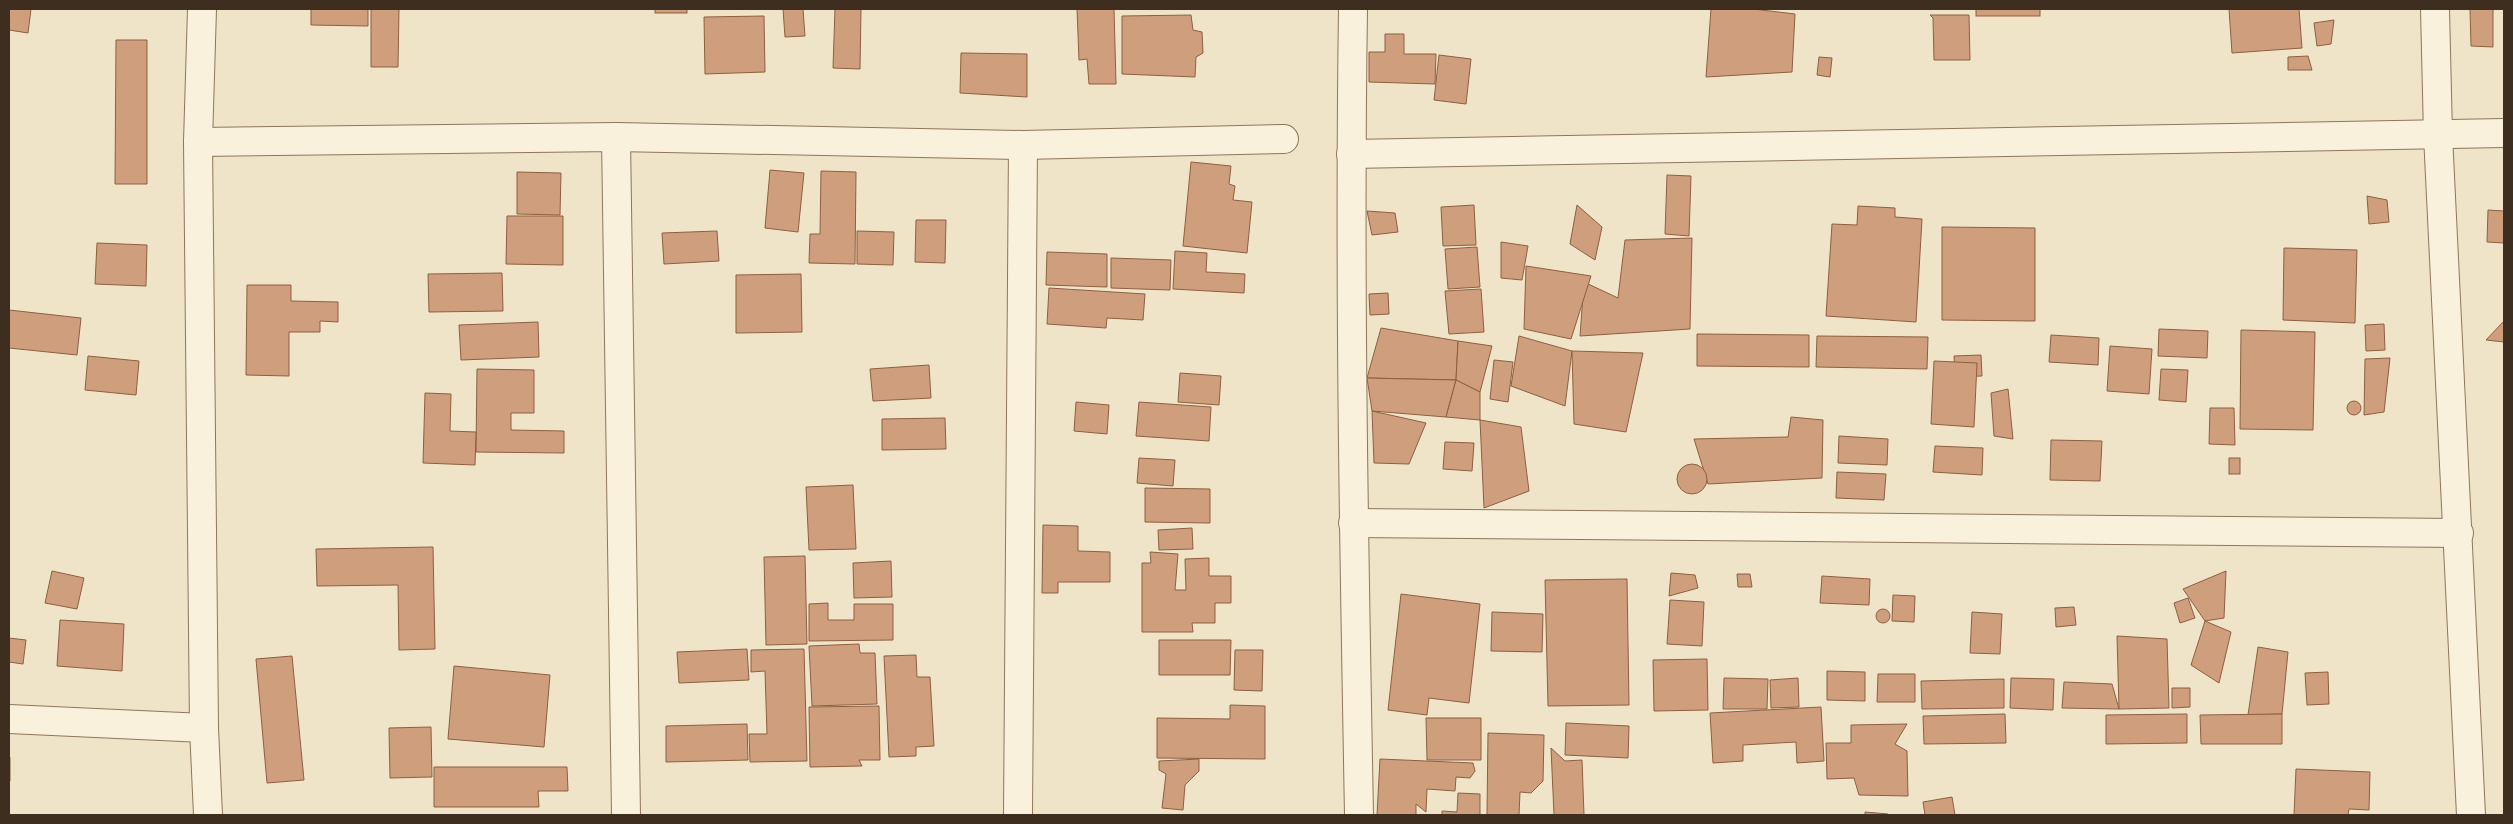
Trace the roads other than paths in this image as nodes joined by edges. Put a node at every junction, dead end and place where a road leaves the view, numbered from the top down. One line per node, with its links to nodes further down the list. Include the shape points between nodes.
1 (202, 9): 8 (street)
2 (1354, 9): 10 (street)
3 (2435, 9): 5 (street)
4 (2504, 133): 5 (street)
5 (2438, 135): 10 (street); 12 (street)
6 (616, 137): 8 (street); 9 (street); 16 (street)
7 (1284, 139): 9 (street)
8 (198, 142): 14 (street)
9 (1023, 145): 17 (street)
10 (1351, 154): 11 (street)
11 (1354, 523): 12 (street); 18 (street)
12 (2458, 533): 19 (street)
13 (9, 718): 14 (street)
14 (204, 728): 15 (street)
15 (208, 815)
16 (626, 815)
17 (1018, 815)
18 (1359, 815)
19 (2471, 815)

